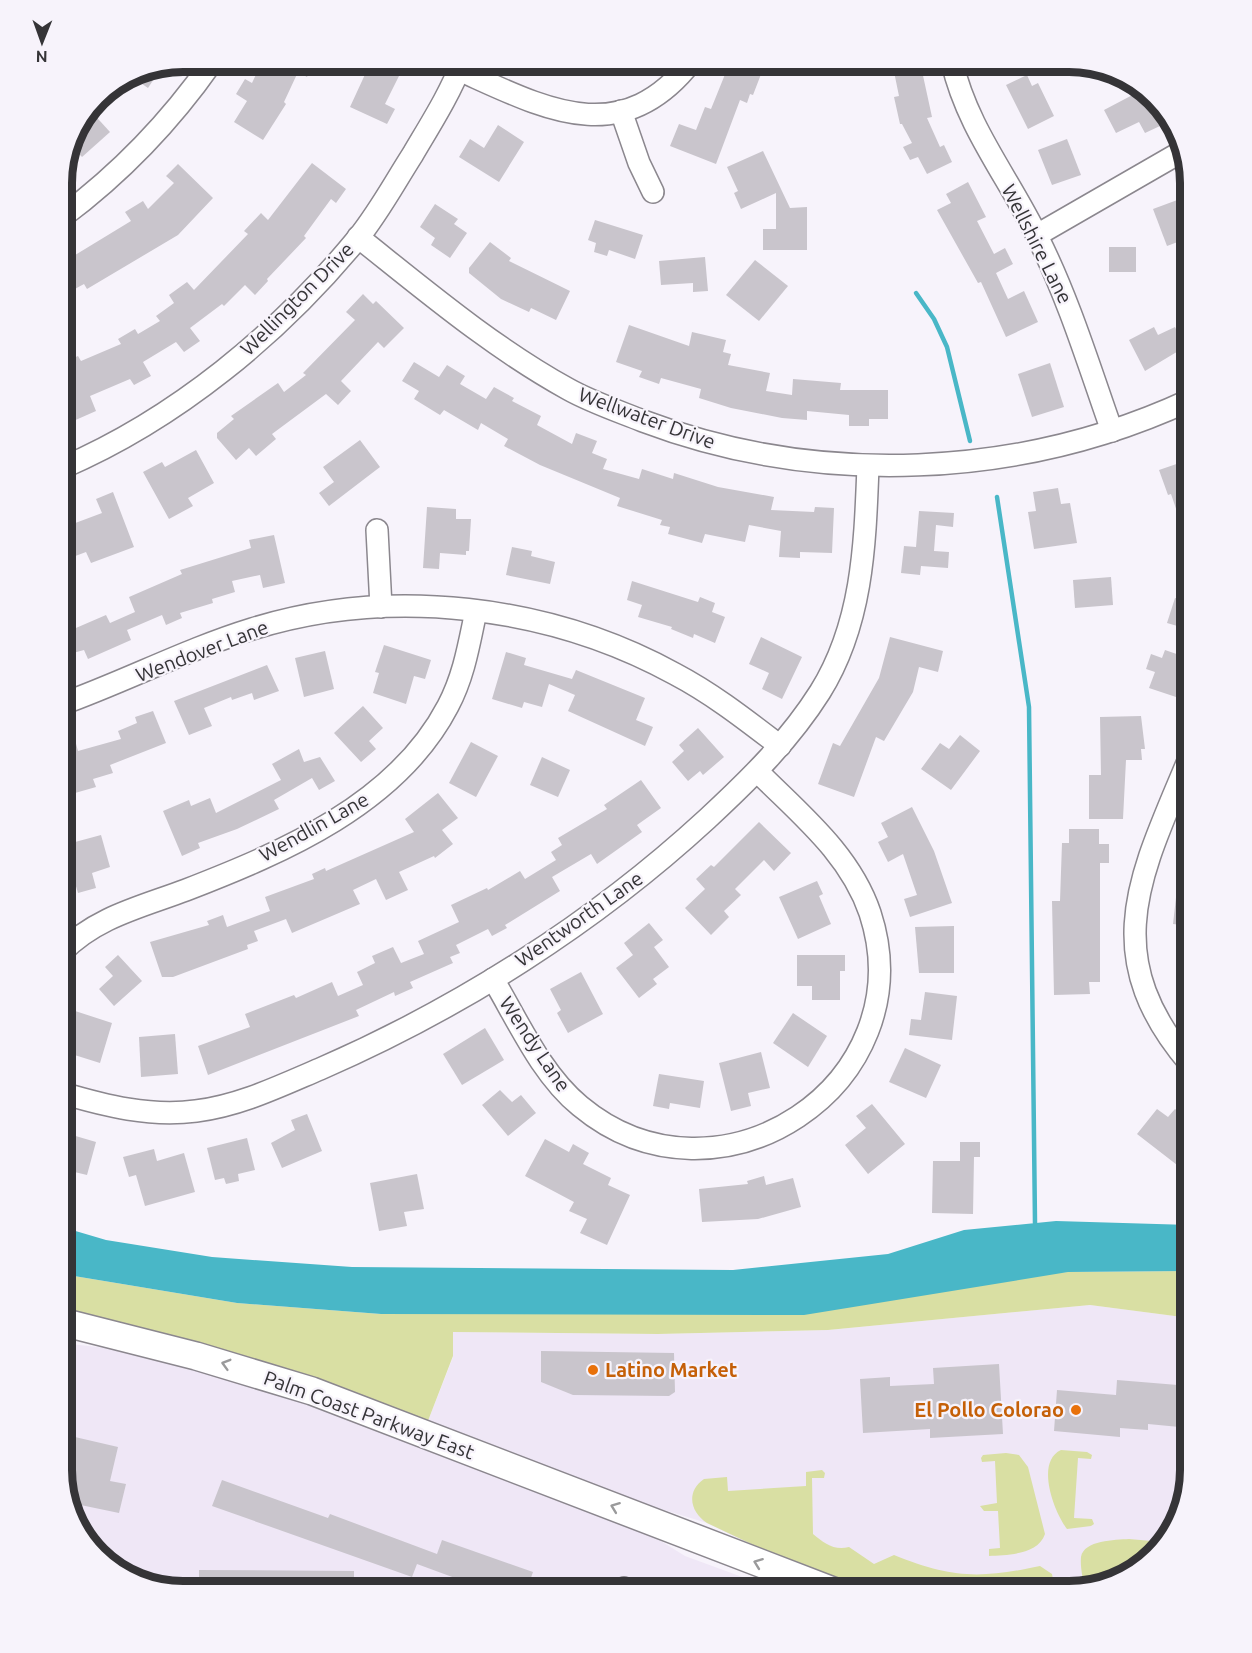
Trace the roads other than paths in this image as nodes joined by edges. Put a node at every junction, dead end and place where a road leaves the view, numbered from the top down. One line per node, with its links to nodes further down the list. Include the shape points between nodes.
1 (204, 72): 9 (street, via 162,128)
2 (457, 72): 11 (street, Wellington Drive, via 427,130)
3 (472, 72): 6 (street, via 544,108 593,115)
4 (681, 72): 6 (street, via 666,88)
5 (955, 72): 10 (street, Wellshire Lane, via 963,103)
6 (621, 111): 8 (street, via 642,173)
7 (1176, 155): 10 (street)
8 (653, 192)
9 (72, 209)
10 (1037, 235): 13 (street, Wellshire Lane, via 1064,292)
11 (358, 237): 14 (street, Wellington Drive, via 281,320 237,360 154,419); 15 (street, Wellwater Drive, via 492,342 570,390 655,425 723,446 789,459)
12 (1180, 404): 13 (street, Wellwater Drive)
13 (1112, 431): 15 (street, Wellwater Drive, via 1069,444 986,459)
14 (72, 463)
15 (868, 466): 20 (street, Wentworth Lane, via 861,570 846,639 820,691)
16 (377, 530): 17 (street)
17 (381, 607): 18 (street, Wendover Lane); 19 (street, Wendover Lane, via 334,611 254,628)
18 (476, 611): 20 (street, Wendover Lane, via 550,625 654,663 729,707); 23 (street, Wendlin Lane, via 466,659 448,706 416,753 384,786 325,826 187,890 96,925)
19 (72, 700)
20 (780, 746): 21 (street, Wentworth Lane)
21 (758, 772): 24 (street, Wentworth Lane, via 669,854); 24 (street, Wendy Lane, via 845,863 870,912 877,947 876,996 861,1045 837,1081 800,1117 768,1135 712,1148 673,1147 620,1131 579,1106 559,1084)
22 (1180, 782): 25 (street, via 1145,866 1135,926 1138,960 1149,999)
23 (72, 944)
24 (493, 979): 26 (street, Wentworth Lane, via 360,1051 218,1107 178,1113 149,1112)
25 (1180, 1050)
26 (72, 1096)
27 (72, 1324): 28 (main road, Palm Coast Parkway East, one-way to 27, via 312,1391)
28 (804, 1581)

